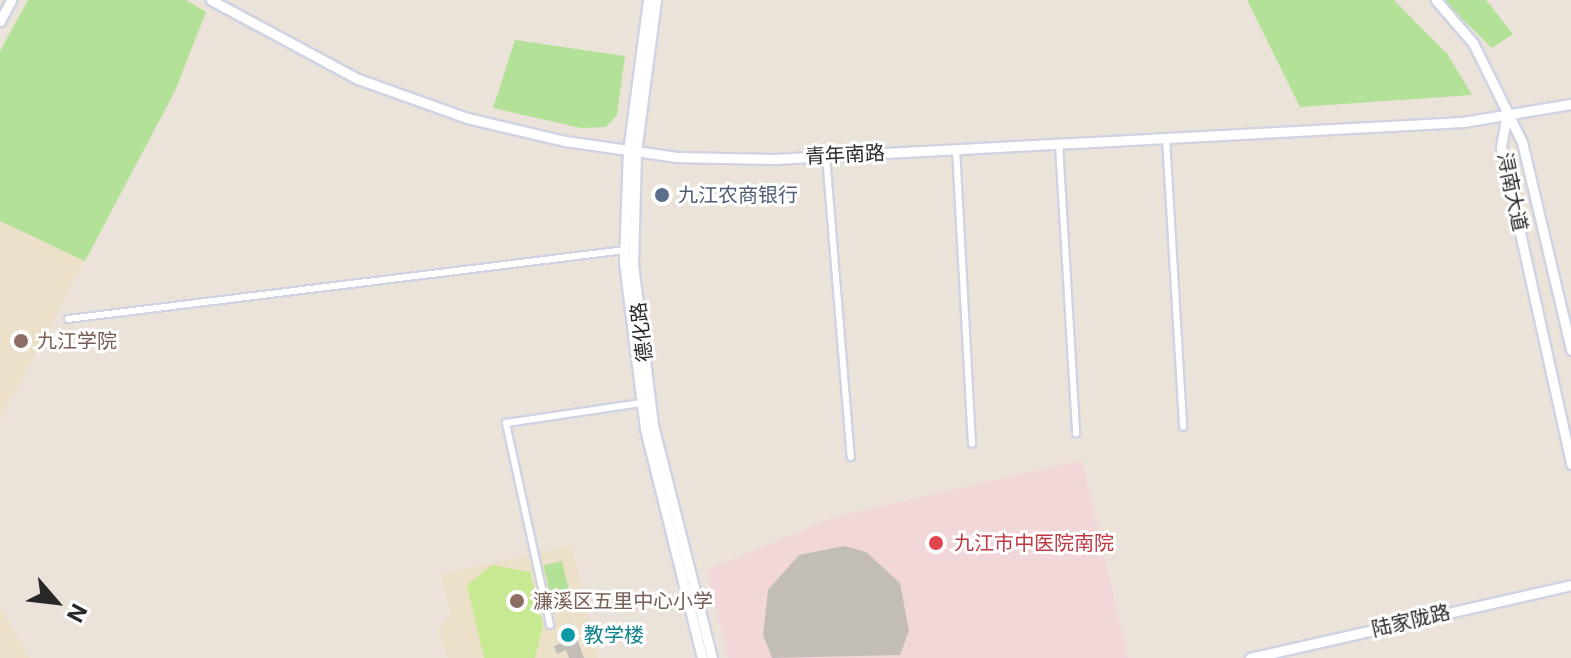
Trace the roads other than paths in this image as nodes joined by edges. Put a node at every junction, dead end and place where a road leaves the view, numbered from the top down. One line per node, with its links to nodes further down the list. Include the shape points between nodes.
1 (11, 0): 6 (main road)
2 (211, 0): 12 (main road, 青年南路, via 358,79 467,118)
3 (648, 0): 12 (main road, 德化路)
4 (656, 0): 12 (main road, 德化路)
5 (1436, 0): 8 (main road, via 1473,43)
6 (0, 21)
7 (1571, 104): 8 (main road, 青年南路)
8 (1507, 113): 9 (main road, 青年南路, via 1463,122); 16 (main road, 浔南大道, via 1522,142); 22 (main road, 浔南大道, via 1501,147)
9 (1166, 138): 10 (main road, 青年南路); 18 (street)
10 (1059, 144): 11 (main road, 青年南路); 19 (street)
11 (956, 149): 13 (main road, 青年南路); 20 (street)
12 (632, 152): 13 (main road, 青年南路); 14 (main road, 德化路); 26 (main road, 德化路, via 633,264 653,425)
13 (826, 156): 21 (street)
14 (625, 250): 15 (street); 17 (main road, 德化路)
15 (68, 319)
16 (1571, 350)
17 (642, 403): 24 (street, via 506,423); 25 (main road, 德化路)
18 (1183, 426)
19 (1076, 434)
20 (972, 444)
21 (851, 457)
22 (1571, 464)
23 (1571, 585): 27 (main road, 陆家陇路)
24 (550, 625)
25 (702, 658)
26 (712, 658)
27 (1250, 658)

